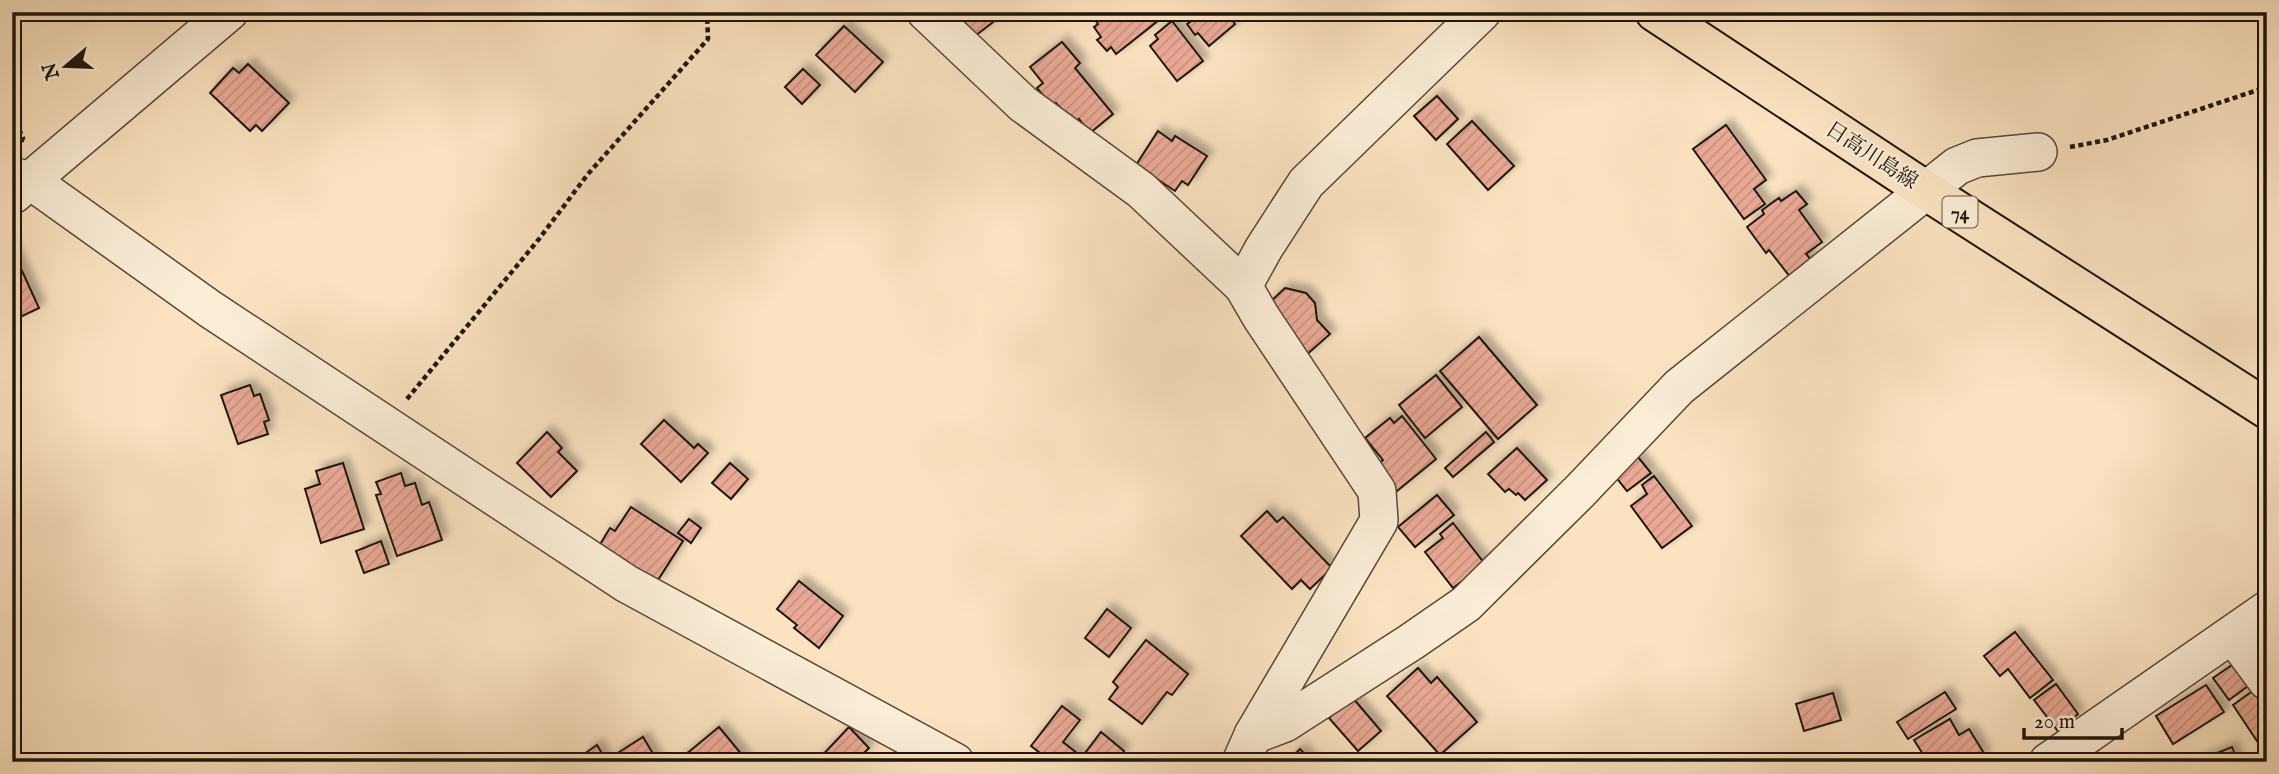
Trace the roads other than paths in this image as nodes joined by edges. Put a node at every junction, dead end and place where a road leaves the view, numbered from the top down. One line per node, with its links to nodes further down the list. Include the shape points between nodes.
1 (229, 12): 6 (street)
2 (926, 12): 8 (street, via 1023,104 1141,190)
3 (1482, 12): 8 (street, via 1306,183)
4 (1655, 12): 7 (main road, 日高川島線 / 74)
5 (2038, 152): 7 (street, via 1977,158 1956,166)
6 (19, 175): 14 (street, via 210,309 627,584)
7 (1924, 190): 9 (main road, 日高川島線 / 74); 13 (street, via 1679,387 1466,604)
8 (1243, 286): 13 (street, via 1377,491 1379,522)
9 (2267, 409)
10 (2267, 610): 11 (street)
11 (2233, 635): 12 (street); 15 (street)
12 (2267, 681)
13 (1247, 748)
14 (955, 762)
15 (2048, 762)

